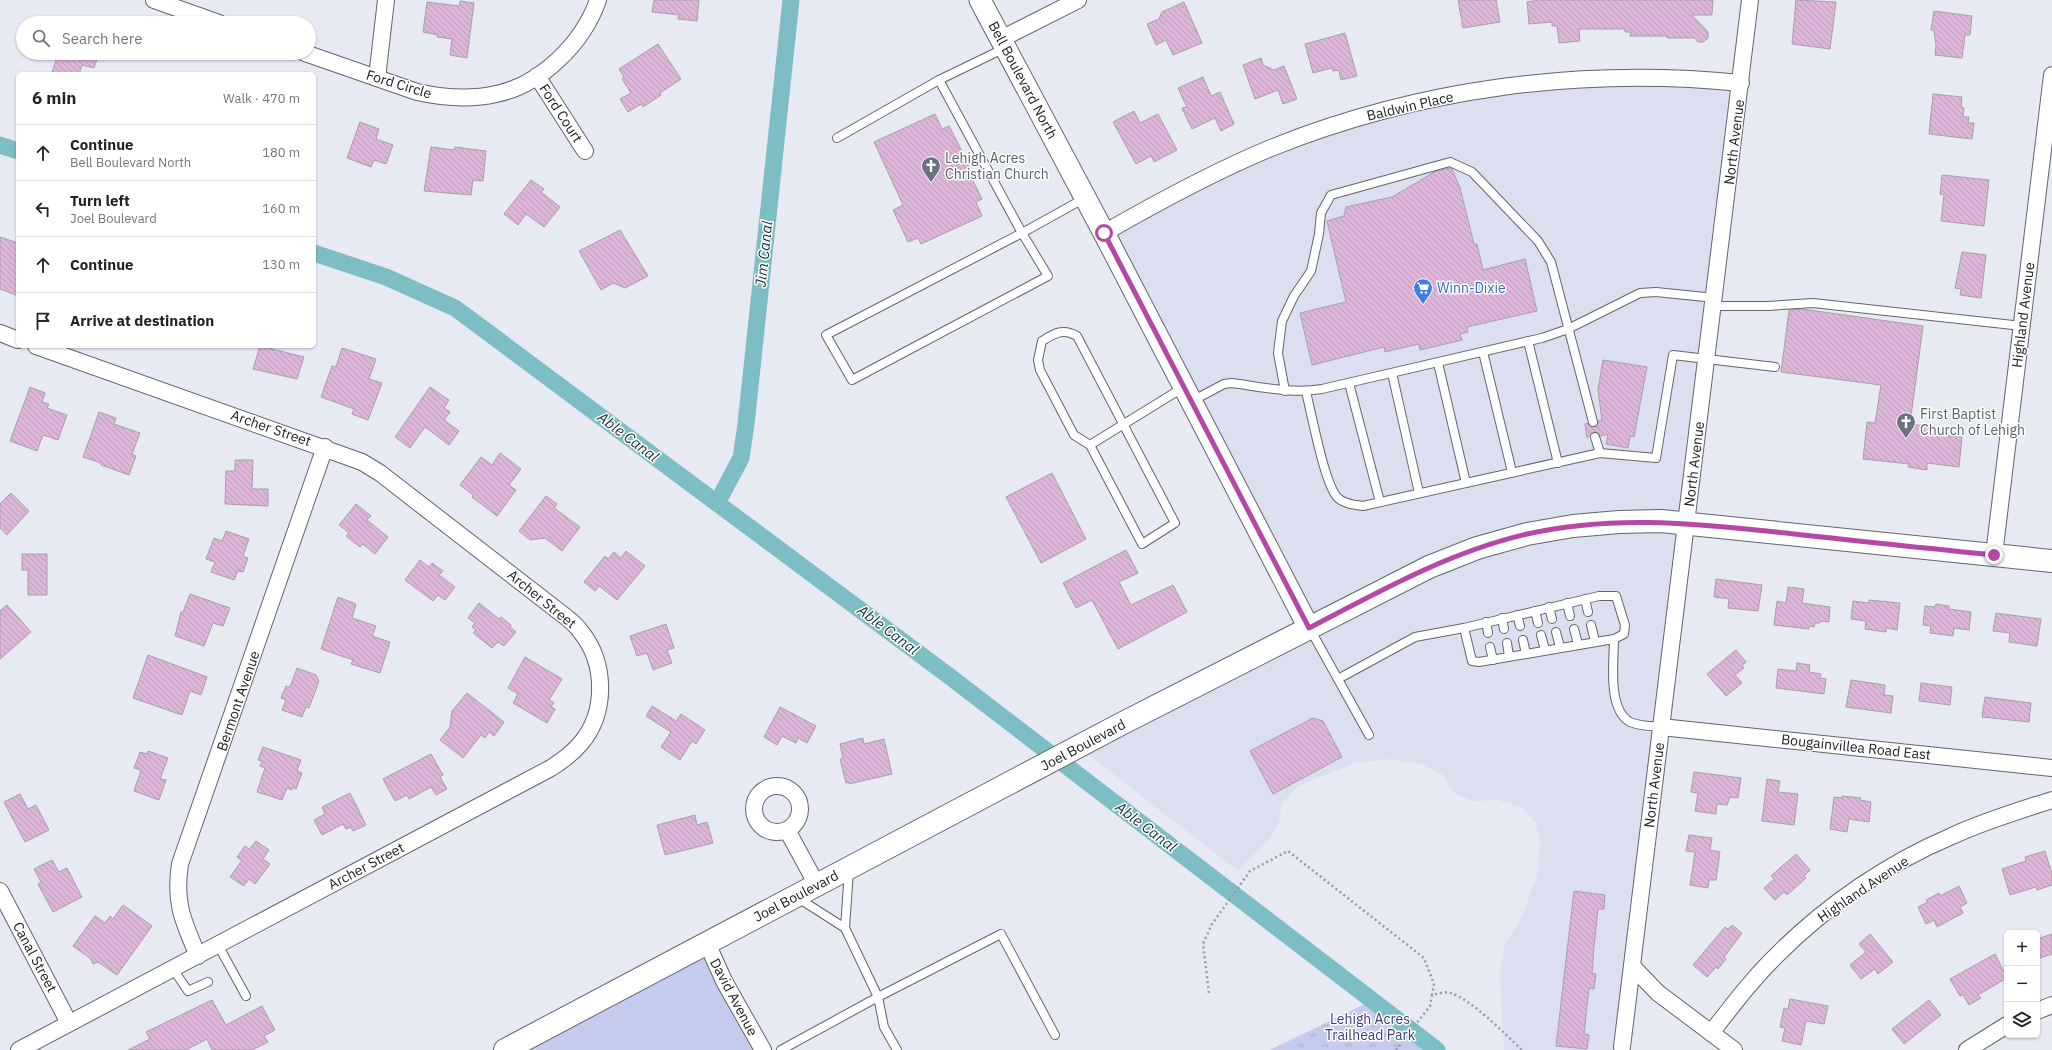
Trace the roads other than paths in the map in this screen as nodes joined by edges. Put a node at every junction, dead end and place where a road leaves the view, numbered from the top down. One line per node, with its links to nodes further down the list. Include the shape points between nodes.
1 (386, 0): 12 (street)
2 (598, 0): 11 (street, Ford Circle, via 585,26 569,47 558,60)
3 (980, 0): 8 (street, Bell Boulevard North)
4 (1078, 0): 8 (street)
5 (1750, 0): 14 (street, North Avenue)
6 (161, 1): 7 (street)
7 (201, 16)
8 (1003, 43): 13 (lane); 17 (street, Bell Boulevard North)
9 (316, 57): 12 (street, Ford Circle)
10 (2052, 75): 21 (street, Highland Avenue)
11 (537, 76): 12 (street, Ford Circle, via 518,88 468,98 417,92); 16 (street, Ford Court)
12 (377, 78)
13 (939, 80): 15 (lane); 18 (lane)
14 (1741, 82): 19 (street, Baldwin Place, via 1647,78 1565,80 1449,96 1392,109 1272,148 1217,172); 20 (street, North Avenue)
15 (837, 138)
16 (585, 151)
17 (1085, 198): 18 (lane); 19 (street, Bell Boulevard North)
18 (1022, 233): 18 (lane, via 1048,276 852,380 826,335)
19 (1104, 233): 35 (street, Bell Boulevard North)
20 (1714, 302): 21 (lane, via 1768,306 1813,303); 22 (lane, via 1656,292 1640,293); 28 (street, North Avenue)
21 (2022, 326): 48 (street, Highland Avenue)
22 (1568, 329): 25 (lane); 33 (lane, via 1552,262 1538,241 1472,172 1450,162 1331,195 1321,213 1311,271 1294,296 1282,321 1278,353); 36 (lane)
23 (0, 333): 24 (street)
24 (16, 339)
25 (1528, 342): 27 (lane); 42 (lane)
26 (42, 348): 40 (street, Archer Street)
27 (1483, 352): 29 (lane); 43 (lane)
28 (1707, 359): 30 (lane); 41 (lane, via 1673,355 1656,458); 47 (street, North Avenue)
29 (1438, 363): 31 (lane); 44 (lane)
30 (1775, 367)
31 (1392, 373): 32 (lane); 45 (lane)
32 (1349, 383): 34 (lane); 46 (lane)
33 (1285, 391): 34 (lane); 35 (lane, via 1232,383)
34 (1306, 392): 46 (lane, via 1329,485 1338,498 1351,504 1363,506)
35 (1188, 394): 37 (lane); 63 (street, Bell Boulevard North)
36 (1593, 422)
37 (1123, 424): 39 (lane); 39 (lane, via 1077,336 1069,331 1057,332 1042,341 1038,360 1040,370 1074,435); 39 (lane, via 1175,522 1142,544)
38 (1595, 437): 41 (lane)
39 (1090, 445)
40 (325, 447): 93 (street, Archer Street, via 362,462 380,473 566,616 581,631 592,649 601,689 598,707 593,724 582,742 568,757 551,768); 94 (street, Bermont Avenue, via 180,864 178,900 182,918)
41 (1600, 454): 42 (lane)
42 (1558, 462): 43 (lane)
43 (1512, 472): 44 (lane)
44 (1466, 483): 45 (lane)
45 (1419, 493): 46 (lane)
46 (1380, 502)
47 (1686, 523): 48 (main road, Joel Boulevard); 63 (main road, Joel Boulevard, via 1619,522 1527,534 1477,548 1429,567); 82 (street, North Avenue)
48 (1994, 555): 49 (main road, Joel Boulevard)
49 (2052, 561)
50 (1585, 599): 51 (lane); 54 (lane); 70 (lane, via 1616,596 1625,625 1624,634)
51 (1567, 603): 52 (lane); 56 (lane)
52 (1549, 607): 53 (lane); 58 (lane)
53 (1535, 611): 55 (lane); 60 (lane)
54 (1588, 612)
55 (1518, 615): 57 (lane); 62 (lane)
56 (1570, 616)
57 (1502, 618): 59 (lane); 65 (lane)
58 (1552, 619)
59 (1486, 622): 64 (lane); 68 (lane)
60 (1538, 623)
61 (1591, 625): 72 (lane)
62 (1520, 626)
63 (1309, 628): 81 (lane); 87 (main road, Joel Boulevard, via 1085,743)
64 (1464, 628): 80 (lane, via 1472,661); 81 (lane, via 1415,637)
65 (1504, 629)
66 (1574, 629): 74 (lane)
67 (1556, 632): 76 (lane)
68 (1488, 633)
69 (1541, 635): 77 (lane)
70 (1614, 639): 72 (lane); 82 (lane, via 1614,700 1620,712 1629,721 1638,725)
71 (1523, 640): 78 (lane)
72 (1595, 641): 74 (lane)
73 (1507, 643): 79 (lane)
74 (1578, 644): 76 (lane)
75 (1490, 647): 80 (lane)
76 (1560, 647): 77 (lane)
77 (1544, 650): 78 (lane)
78 (1526, 654): 79 (lane)
79 (1509, 656): 80 (lane)
80 (1493, 660)
81 (1338, 679): 83 (lane)
82 (1661, 727): 84 (street, Bougainvillea Road East); 95 (street, North Avenue)
83 (1370, 735)
84 (2052, 768)
85 (2052, 800): 104 (street, Highland Avenue, via 1952,836 1916,853 1844,898 1777,955 1741,994)
86 (787, 830): 88 (street)
87 (849, 869): 88 (main road, Joel Boulevard); 91 (lane)
88 (817, 885): 90 (main road, Joel Boulevard)
89 (0, 891): 102 (street, Canal Street)
90 (795, 897): 91 (lane); 92 (main road, Joel Boulevard)
91 (845, 928): 99 (lane)
92 (707, 943): 108 (main road, Joel Boulevard); 109 (street, David Avenue, via 724,981)
93 (218, 945): 94 (street, Archer Street); 98 (lane)
94 (198, 956): 96 (street, Archer Street)
95 (1632, 966): 104 (street, via 1658,993); 106 (street, North Avenue)
96 (174, 969): 97 (lane, via 188,991); 102 (street, Archer Street)
97 (208, 982)
98 (246, 996)
99 (878, 997): 105 (lane, via 1001,934); 110 (lane); 111 (lane, via 884,1027)
100 (2052, 1005): 101 (street)
101 (2040, 1010)
102 (69, 1023): 107 (street, Archer Street)
103 (2004, 1027): 113 (street)
104 (1711, 1033): 112 (street)
105 (1055, 1035)
106 (1622, 1047)
107 (19, 1050)
108 (505, 1050)
109 (763, 1050)
110 (781, 1050)
111 (897, 1050)
112 (1734, 1050)
113 (1967, 1050)

